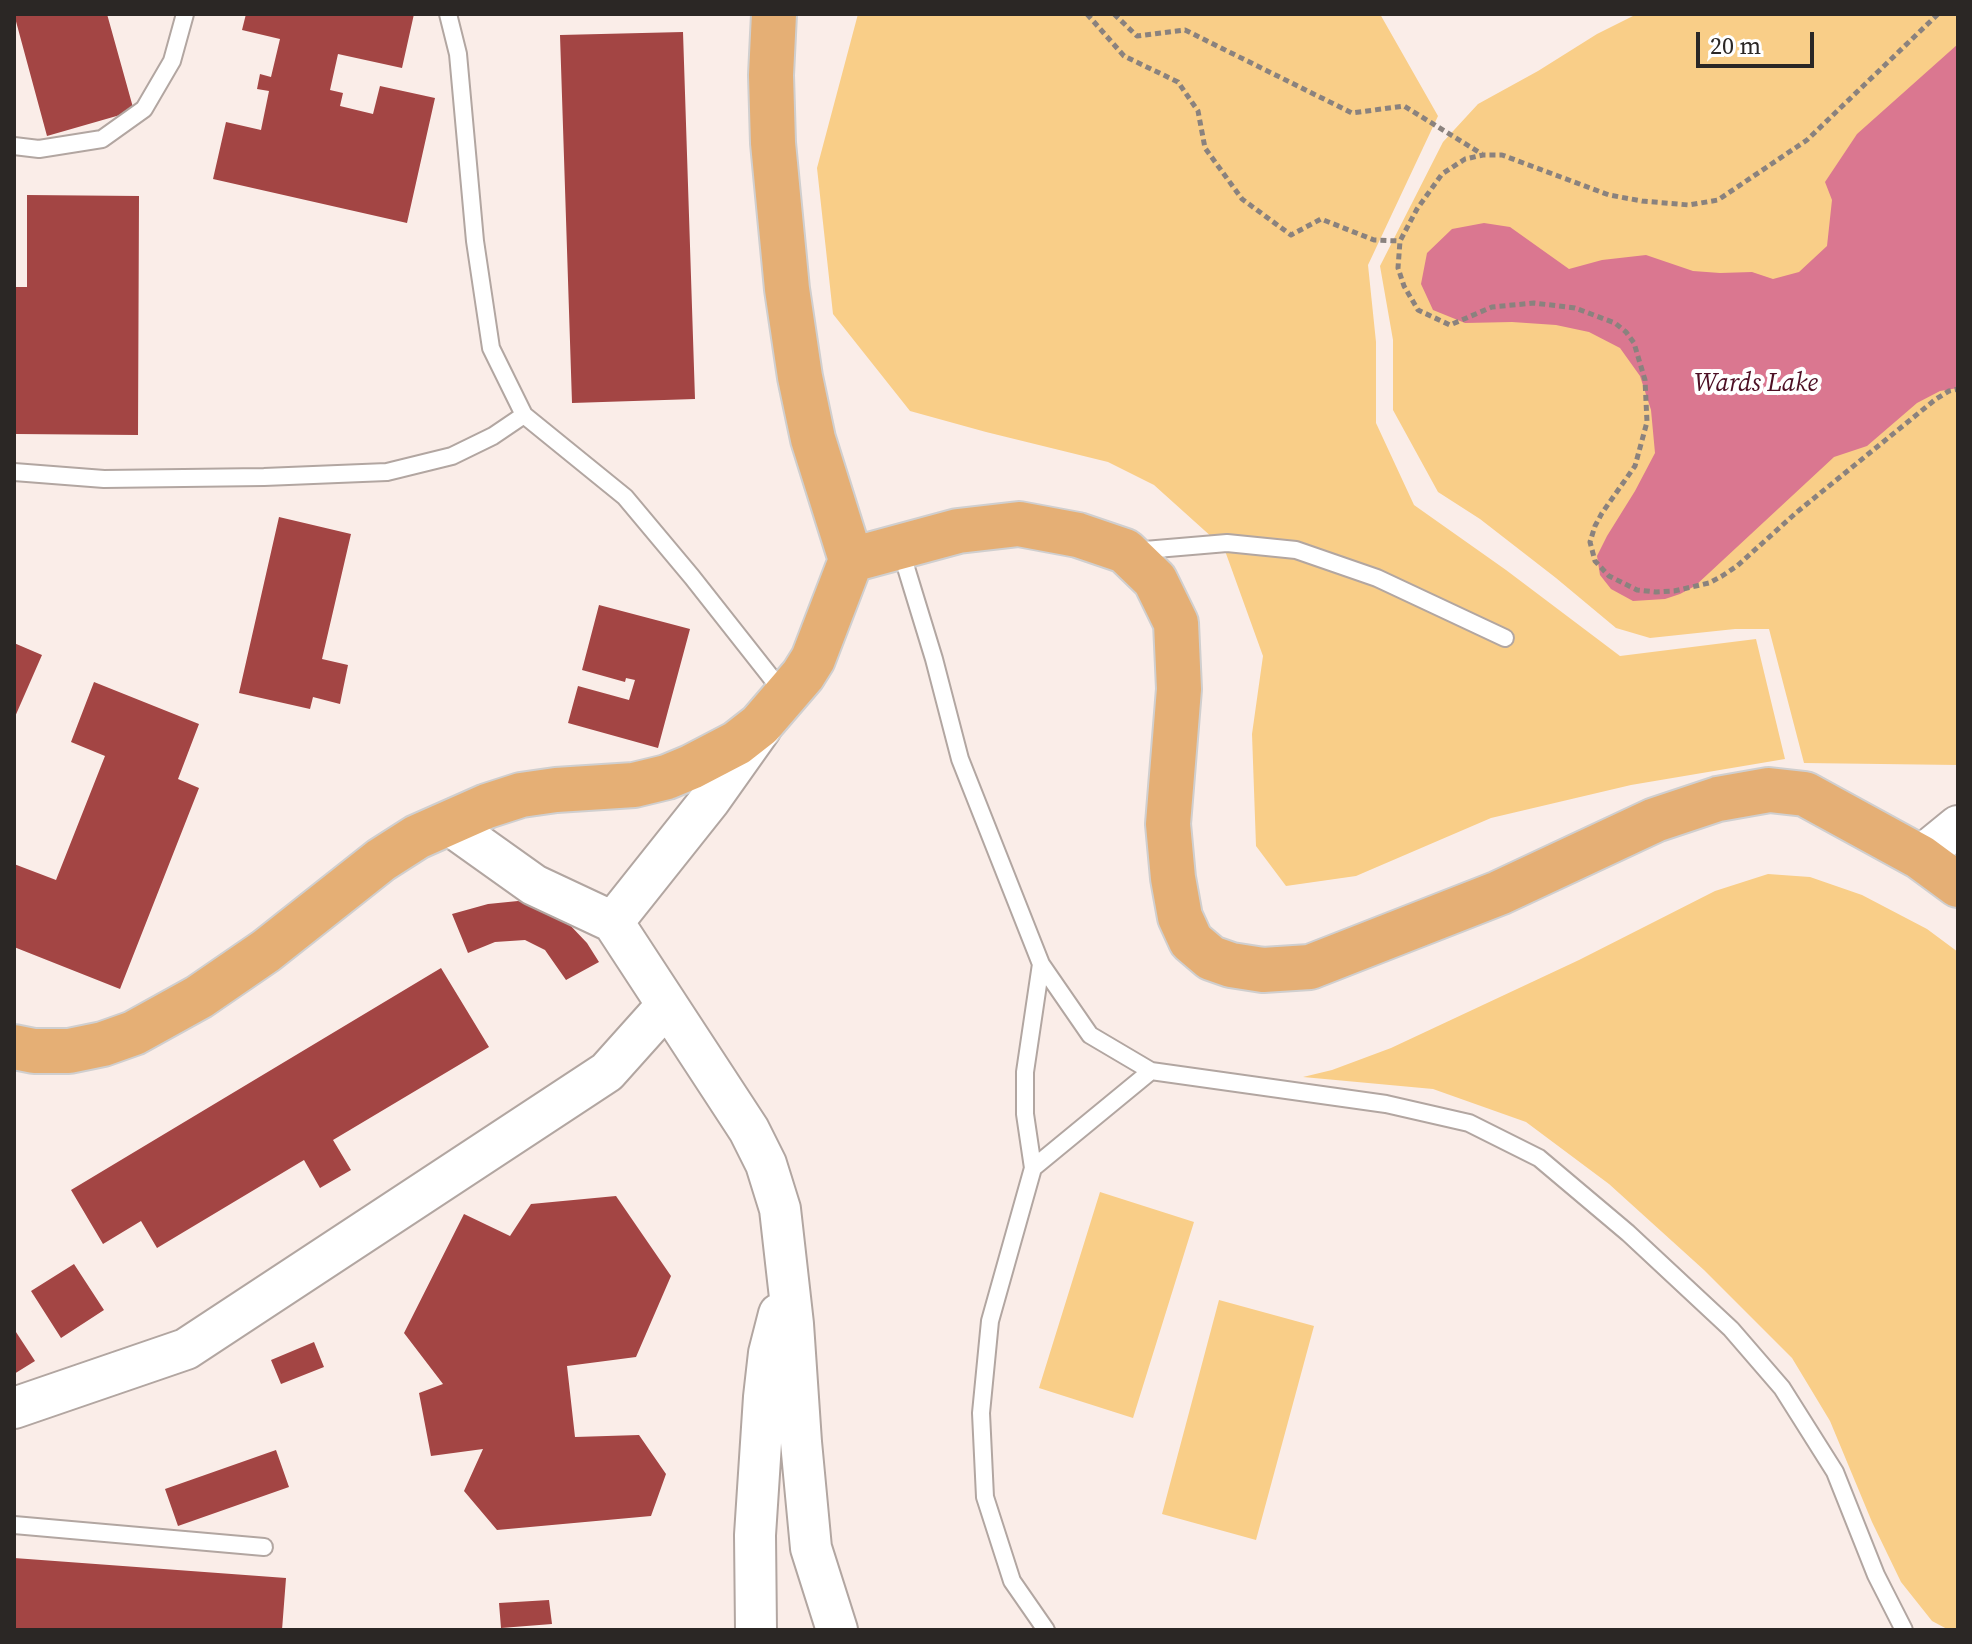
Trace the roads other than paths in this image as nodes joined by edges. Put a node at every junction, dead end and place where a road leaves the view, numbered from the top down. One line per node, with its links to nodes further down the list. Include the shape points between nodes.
1 (185, 14): 4 (lane, via 172,61 144,109 102,139 39,149)
2 (448, 14): 5 (lane, via 458,54 491,348)
3 (774, 14): 9 (main road, via 773,143 787,289 813,439)
4 (14, 146)
5 (524, 415): 6 (lane, via 452,456 387,472 104,479); 11 (lane, via 625,497 692,577)
6 (14, 472)
7 (900, 547): 8 (main road, via 958,531 1019,524); 9 (main road); 17 (lane, via 960,759)
8 (1125, 551): 10 (lane, via 1227,543 1296,550 1377,578); 14 (main road, via 1155,580 1176,623 1179,689 1168,824 1173,878 1191,941 1211,958 1263,970 1310,967 1499,893 1655,820 1718,799 1769,790 1805,794)
9 (851, 560): 11 (main road, via 813,659)
10 (1505, 638)
11 (780, 703): 12 (main road, via 737,743 667,777 521,795); 16 (street)
12 (447, 823): 16 (street, via 534,885); 19 (main road, via 381,860 266,951 162,1019 103,1044 69,1051)
13 (1958, 826): 14 (street)
14 (1920, 857): 15 (main road)
15 (1958, 885)
16 (613, 922): 18 (street)
17 (1041, 964): 20 (lane, via 1090,1035); 21 (lane, via 1025,1072)
18 (667, 1005): 22 (street, via 766,1164 780,1209); 23 (street, via 607,1072 186,1349)
19 (14, 1047)
20 (1151, 1071): 21 (lane); 29 (lane, via 1386,1104 1469,1123 1539,1158 1731,1329 1782,1388 1835,1472)
21 (1033, 1168): 28 (lane, via 990,1321 981,1413 985,1497 1012,1581)
22 (785, 1254): 26 (street, via 764,1397 755,1535); 27 (street, via 811,1548)
23 (14, 1408)
24 (14, 1525): 25 (lane)
25 (264, 1547)
26 (756, 1630)
27 (837, 1630)
28 (1046, 1630)
29 (1904, 1630)

